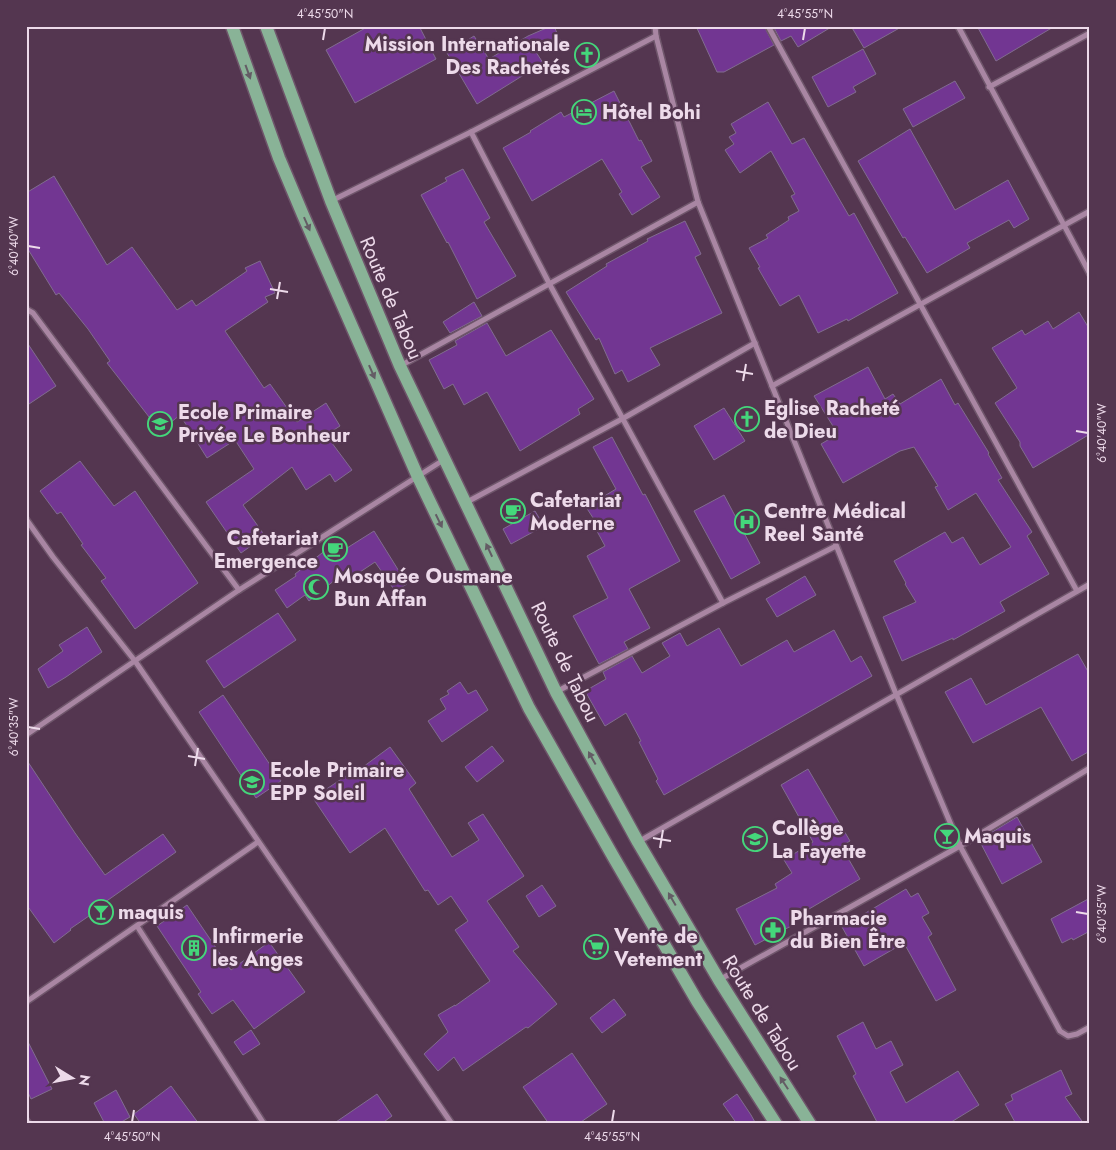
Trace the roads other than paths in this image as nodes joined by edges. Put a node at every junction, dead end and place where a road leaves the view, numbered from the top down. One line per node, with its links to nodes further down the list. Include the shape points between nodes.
1 (232, 26): 23 (main road, one-way to 23, via 279,158)
2 (266, 26): 10 (main road, Route de Tabou)
3 (655, 26): 7 (street)
4 (768, 26): 16 (street)
5 (958, 26): 8 (street)
6 (1090, 33): 8 (street)
7 (656, 36): 9 (street); 11 (street)
8 (990, 87): 13 (street)
9 (471, 132): 10 (street); 15 (street)
10 (331, 201): 19 (main road, Route de Tabou)
11 (698, 202): 15 (street); 18 (street)
12 (1090, 211): 13 (street)
13 (1064, 225): 14 (street); 16 (street)
14 (1090, 274)
15 (550, 285): 19 (street); 21 (street)
16 (920, 303): 20 (street); 29 (street)
17 (26, 309): 28 (street)
18 (755, 342): 20 (street); 21 (street)
19 (400, 366): 22 (main road, Route de Tabou)
20 (772, 386): 26 (street)
21 (622, 419): 24 (street); 30 (street)
22 (445, 459): 23 (street); 24 (main road, Route de Tabou)
23 (418, 476): 28 (street); 47 (main road, one-way to 47, via 534,716 697,1000)
24 (466, 502): 32 (main road, Route de Tabou, one-way to 24)
25 (26, 519): 31 (street)
26 (836, 546): 30 (street); 33 (street)
27 (1090, 584): 29 (street)
28 (239, 590): 31 (street)
29 (1078, 591): 33 (street)
30 (723, 603): 32 (street)
31 (135, 661): 34 (street); 36 (street)
32 (556, 692): 37 (main road, Route de Tabou, one-way to 32)
33 (896, 694): 37 (street); 38 (street)
34 (26, 735)
35 (1090, 768): 38 (street)
36 (258, 842): 39 (street); 46 (street)
37 (638, 842): 40 (main road, Route de Tabou, one-way to 37)
38 (960, 846): 40 (street); 42 (street, via 1060,1031 1068,1036)
39 (136, 926): 41 (street); 45 (street)
40 (719, 980): 48 (main road, Route de Tabou, one-way to 40)
41 (26, 1002)
42 (1090, 1027)
43 (26, 1120): 44 (street)
44 (29, 1124)
45 (264, 1124)
46 (452, 1124)
47 (776, 1124)
48 (810, 1124)

